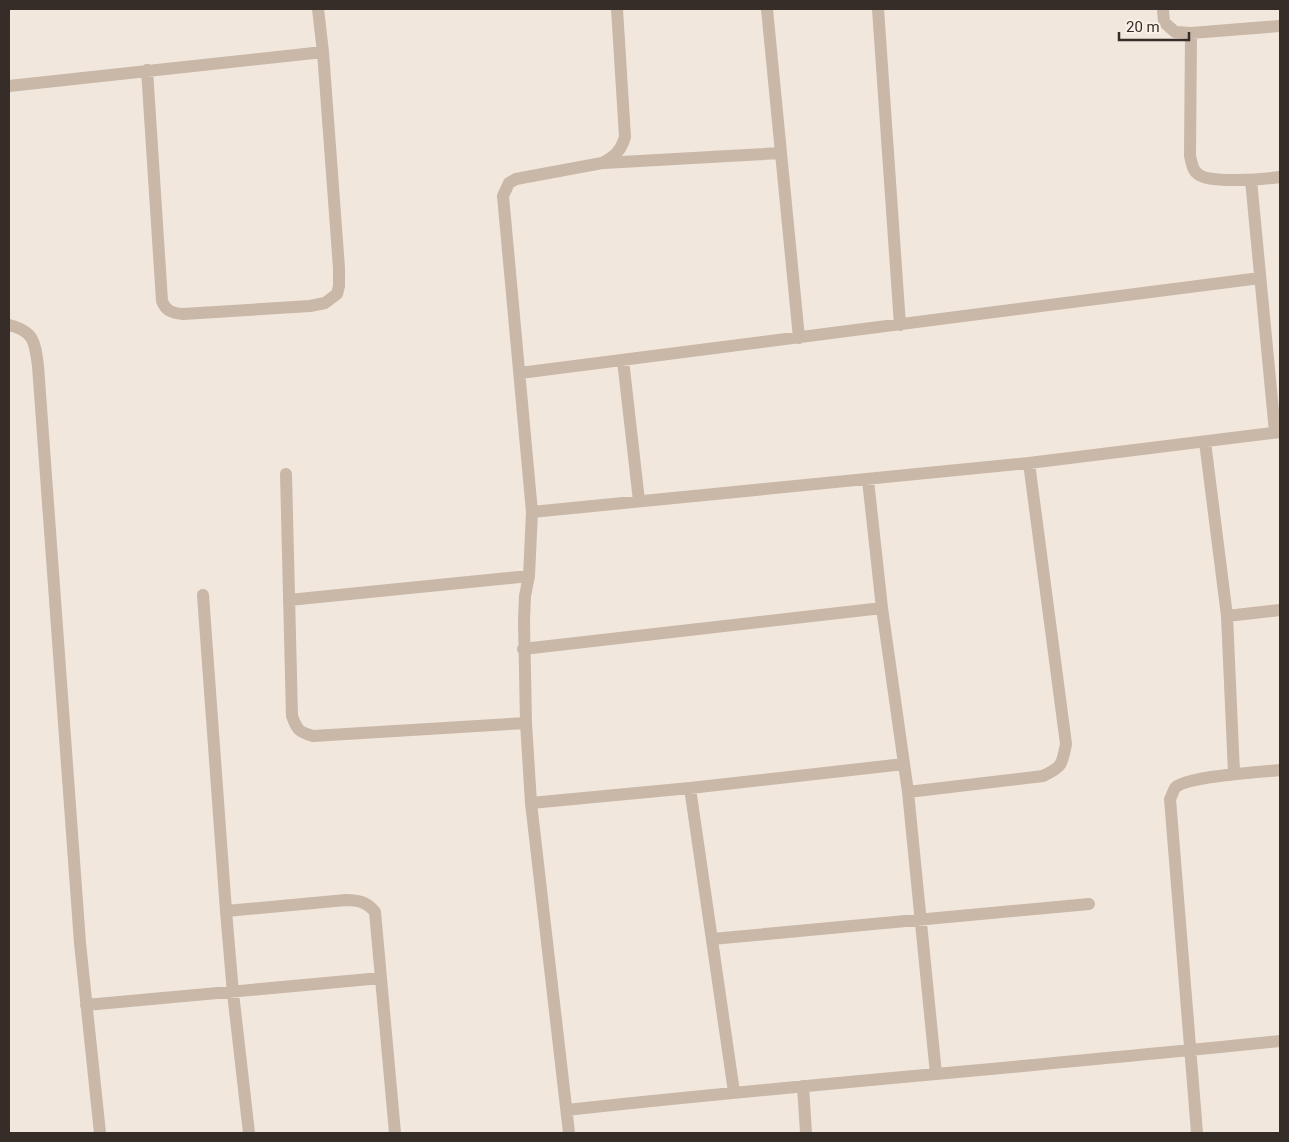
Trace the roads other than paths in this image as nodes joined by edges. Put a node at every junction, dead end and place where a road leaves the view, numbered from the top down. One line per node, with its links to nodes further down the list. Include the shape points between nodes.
1 (318, 9): 8 (street)
2 (618, 9): 12 (street, via 625,137 620,151)
3 (767, 9): 11 (street)
4 (878, 9): 16 (street)
5 (1163, 9): 7 (street, via 1167,27 1175,32)
6 (1280, 26): 7 (street)
7 (1191, 33): 14 (street, via 1190,156 1193,169 1207,179)
8 (323, 52): 9 (street); 9 (street, via 339,286 337,294 325,303 310,306 183,314 173,313 165,307 162,301)
9 (147, 70): 10 (street)
10 (9, 86)
11 (780, 153): 12 (street); 18 (street)
12 (602, 163): 20 (street, via 516,178 505,190)
13 (1280, 177): 14 (street)
14 (1251, 180): 15 (street)
15 (1260, 278): 16 (street); 21 (street)
16 (900, 324): 18 (street)
17 (9, 325): 48 (street, via 30,335 36,345)
18 (799, 338): 19 (street)
19 (623, 360): 20 (street); 26 (street)
20 (520, 373): 27 (street)
21 (1278, 432): 22 (street)
22 (1205, 442): 23 (street); 33 (street)
23 (1029, 463): 25 (street); 40 (street, via 1066,744 1063,759 1058,768 1043,776)
24 (286, 474): 30 (street)
25 (868, 480): 26 (street); 31 (street)
26 (639, 501): 27 (street)
27 (532, 512): 28 (street)
28 (529, 576): 30 (street); 34 (street, via 525,596)
29 (203, 595): 43 (street)
30 (289, 600): 35 (street, via 292,716 303,733 313,736)
31 (882, 608): 34 (street); 36 (street)
32 (1280, 610): 33 (street)
33 (1227, 616): 38 (street)
34 (524, 649): 35 (street)
35 (526, 723): 41 (street)
36 (904, 764): 39 (street); 40 (street)
37 (1280, 770): 38 (street)
38 (1234, 773): 50 (street, via 1186,783 1176,788 1170,799)
39 (690, 788): 41 (street); 45 (street)
40 (908, 792): 44 (street)
41 (531, 803): 54 (street)
42 (1089, 904): 44 (street)
43 (226, 911): 46 (street, via 346,900 369,904 375,912); 47 (street)
44 (921, 920): 45 (street); 51 (street)
45 (712, 939): 53 (street)
46 (381, 978): 47 (street); 57 (street)
47 (233, 993): 48 (street); 56 (street)
48 (86, 1005): 55 (street)
49 (1280, 1040): 50 (street)
50 (1191, 1050): 51 (street); 60 (street)
51 (936, 1074): 52 (street)
52 (803, 1086): 53 (street); 59 (street)
53 (734, 1092): 54 (street)
54 (567, 1110): 58 (street)
55 (100, 1133)
56 (249, 1133)
57 (395, 1133)
58 (569, 1133)
59 (806, 1133)
60 (1197, 1133)

